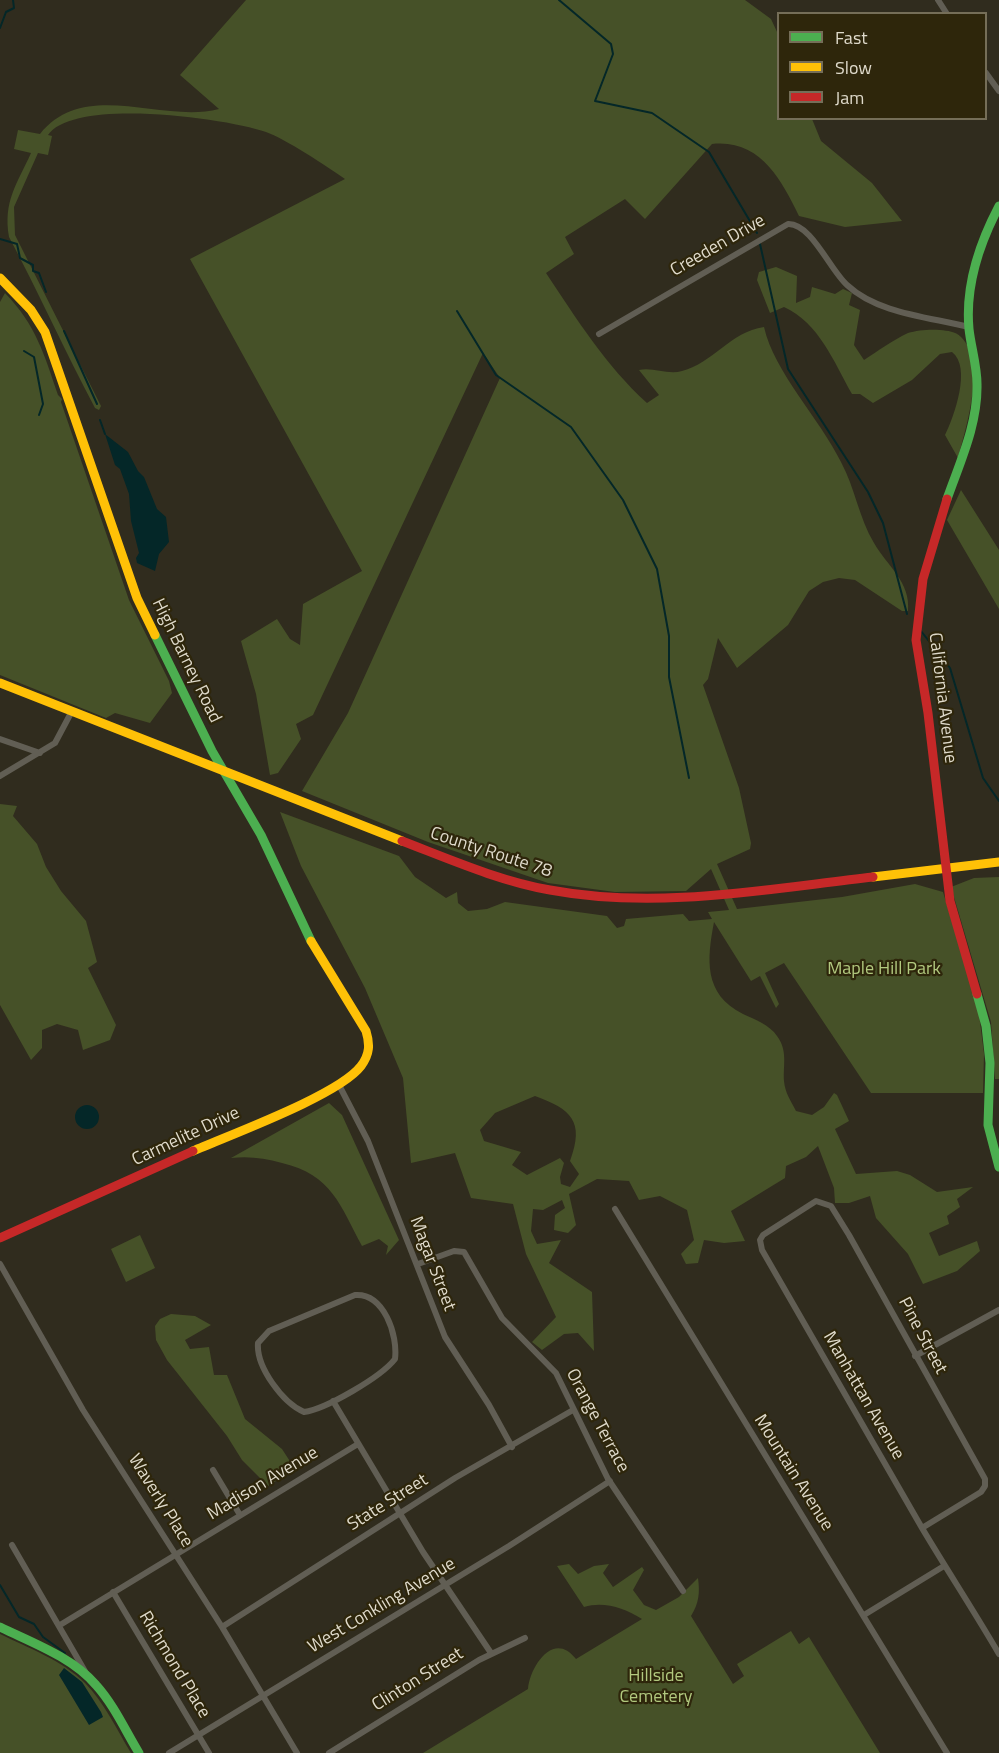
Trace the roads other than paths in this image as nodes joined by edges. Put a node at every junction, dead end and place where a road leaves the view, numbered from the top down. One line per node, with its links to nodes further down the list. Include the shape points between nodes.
1 (987, 74): 2 (street)
2 (999, 91)
3 (999, 206): 5 (street, California Avenue, via 977,253)
4 (0, 278): 11 (street, High Barney Road, via 31,310 45,332 137,598)
5 (969, 327): 6 (street, Creeden Drive, via 891,308 860,295 841,279 803,228 788,224); 14 (street, California Avenue, via 976,371 975,410 931,547 916,626)
6 (599, 334)
7 (0, 683): 8 (street, County Route 78)
8 (72, 711): 10 (street, via 60,737); 11 (street, County Route 78)
9 (0, 739): 10 (street)
10 (40, 753): 12 (street)
11 (224, 772): 14 (street, County Route 78, via 502,877 599,898 699,897); 15 (street, High Barney Road, via 261,835 319,955 366,1031)
12 (0, 776)
13 (999, 862): 14 (street, County Route 78)
14 (945, 868): 17 (street, California Avenue, via 955,920 986,1026 990,1063 988,1125)
15 (370, 1047): 16 (street, Carmelite Drive, via 365,1061)
16 (339, 1085): 20 (street, Carmelite Drive); 22 (street, Magar Street, via 368,1141)
17 (999, 1167)
18 (826, 1203): 24 (street, Pine Street, via 849,1235); 33 (street, Manhattan Avenue, via 816,1201 773,1228 760,1240 762,1250)
19 (615, 1209): 40 (street, Mountain Avenue)
20 (0, 1238)
21 (0, 1264): 35 (street, Waverly Place, via 83,1410)
22 (418, 1264): 26 (street, Orange Terrace, via 454,1251 464,1252 502,1318 556,1373); 28 (street, Magar Street, via 445,1337)
23 (999, 1310): 24 (street)
24 (915, 1356): 33 (street, Pine Street, via 985,1479 985,1486 971,1498)
25 (333, 1401): 25 (street, via 311,1411 293,1407 259,1358 258,1343 280,1326 355,1295 369,1296 384,1312 395,1343 395,1359); 27 (street)
26 (573, 1410): 28 (street, State Street); 30 (street, Orange Terrace)
27 (358, 1444): 31 (street); 32 (street, Madison Avenue)
28 (512, 1447): 31 (street, State Street)
29 (213, 1470): 32 (street)
30 (610, 1481): 37 (street, West Conkling Avenue); 38 (street, Orange Terrace)
31 (400, 1513): 37 (street); 43 (street, State Street)
32 (240, 1515): 35 (street, Madison Avenue)
33 (922, 1528): 36 (street, Manhattan Avenue)
34 (12, 1545): 41 (street)
35 (175, 1554): 39 (street, Madison Avenue); 43 (street, Waverly Place)
36 (944, 1566): 40 (street); 46 (street, Manhattan Avenue, via 961,1587)
37 (444, 1585): 45 (street); 48 (street, West Conkling Avenue)
38 (683, 1590)
39 (113, 1592): 41 (street, Madison Avenue); 49 (street, Richmond Place)
40 (864, 1615): 55 (street, Mountain Avenue)
41 (60, 1625): 47 (street)
42 (0, 1627): 47 (street)
43 (222, 1627): 48 (street, Waverly Place)
44 (525, 1638): 45 (street, Clinton Street)
45 (491, 1653): 54 (street, Clinton Street)
46 (999, 1654)
47 (87, 1676): 50 (street)
48 (262, 1696): 49 (street, West Conkling Avenue); 53 (street, Waverly Place)
49 (199, 1735): 51 (street, West Conkling Avenue); 52 (street, Richmond Place)
50 (139, 1753)
51 (169, 1753)
52 (209, 1753)
53 (297, 1753)
54 (329, 1753)
55 (947, 1753)

